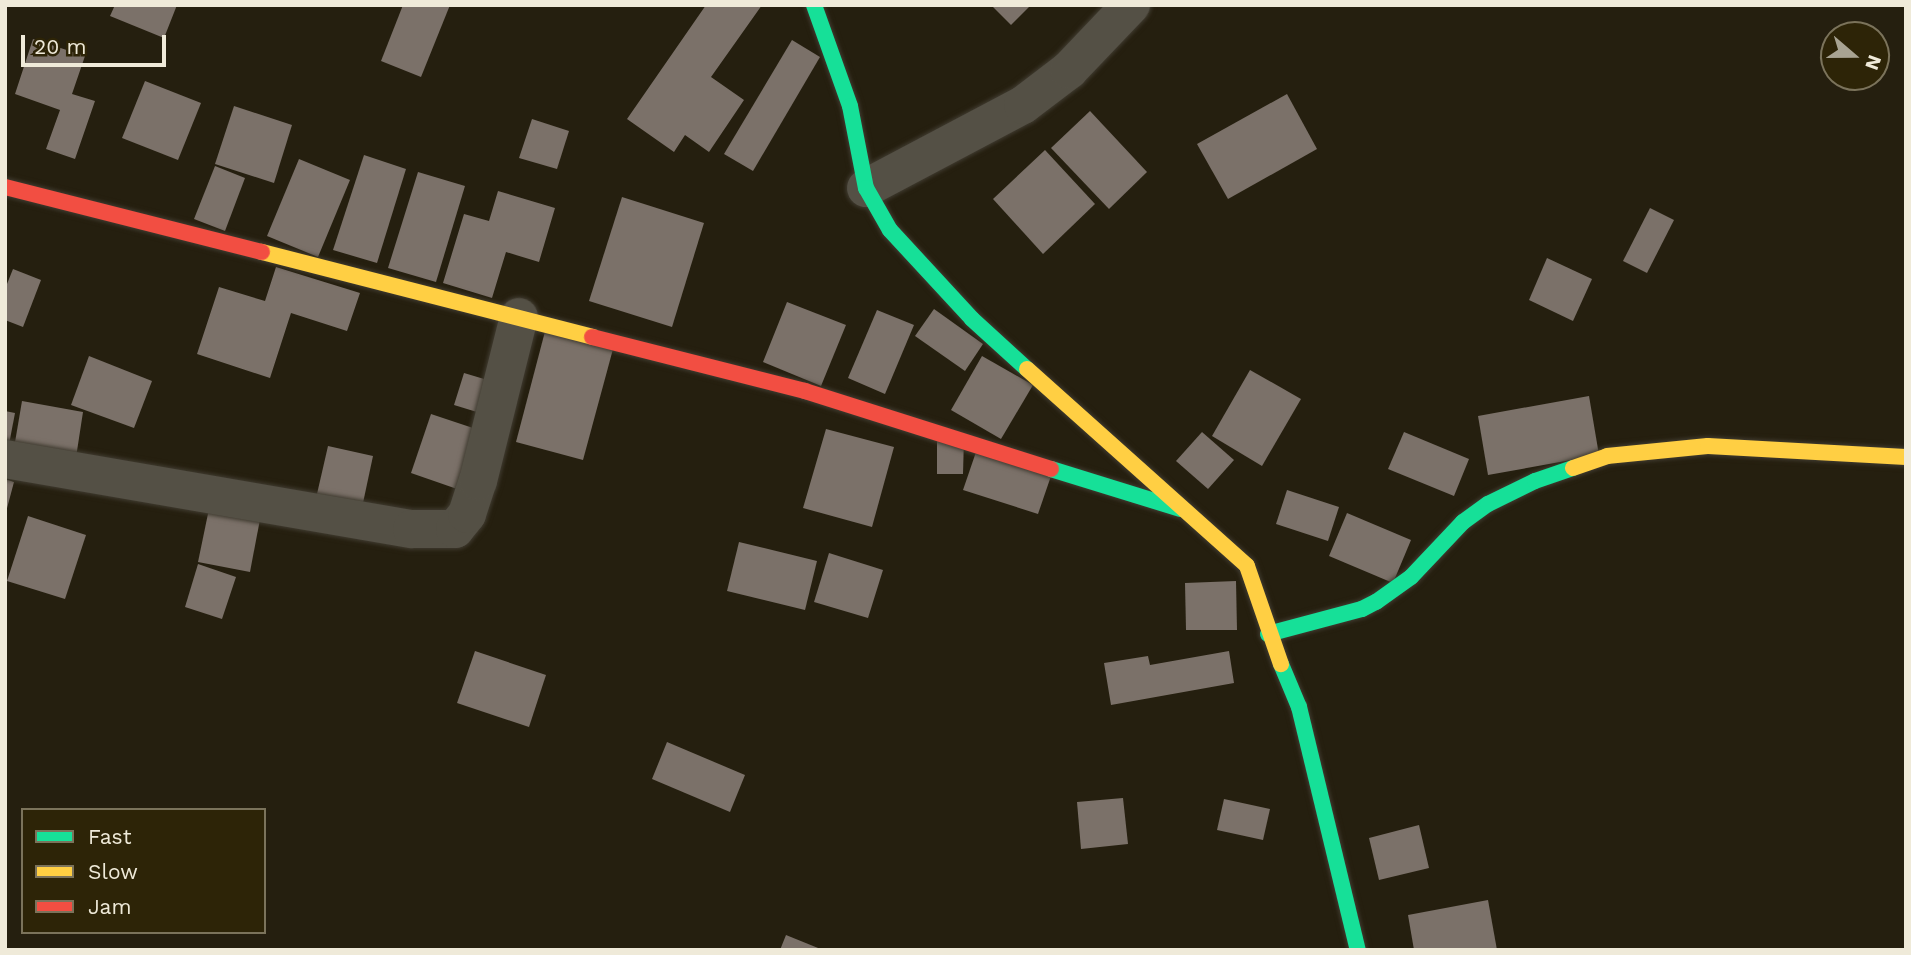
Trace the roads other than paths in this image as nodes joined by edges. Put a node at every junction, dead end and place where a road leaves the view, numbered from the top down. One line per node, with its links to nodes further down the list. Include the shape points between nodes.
1 (814, 5): 4 (street, via 850,106)
2 (1131, 5): 4 (street, via 1069,70 1023,105)
3 (5, 187): 5 (street)
4 (866, 188): 8 (street, via 890,230 972,319)
5 (519, 317): 7 (street, via 478,481 467,514 455,529 398,527); 8 (street, via 805,391)
6 (1906, 457): 9 (street, via 1708,446 1606,456 1535,481 1488,505 1464,522 1411,577 1376,602)
7 (5, 459)
8 (1180, 509): 9 (street, via 1247,566)
9 (1268, 634): 10 (street, via 1298,707)
10 (1358, 950)

